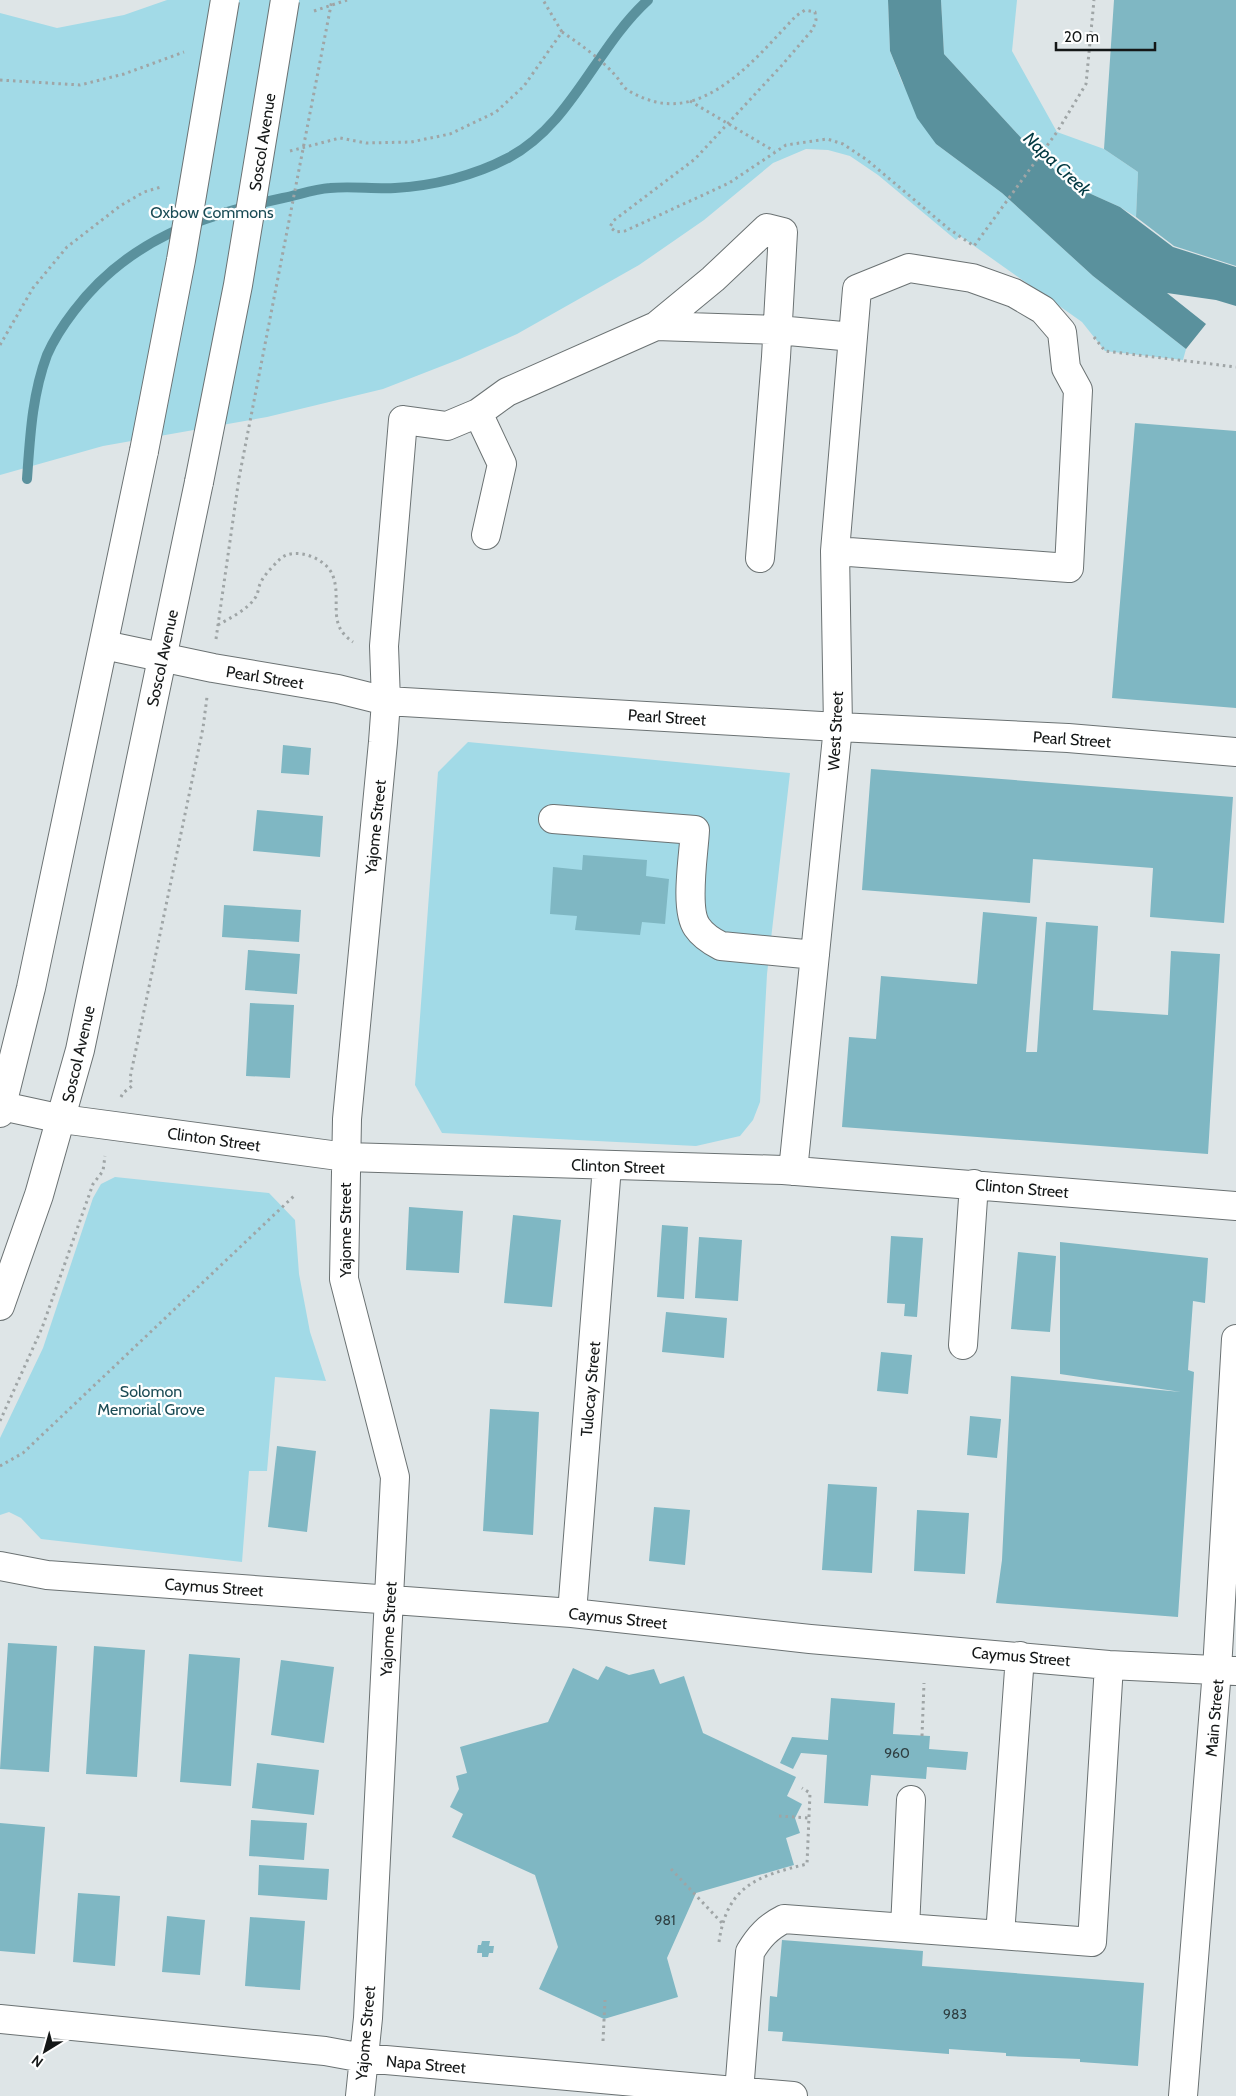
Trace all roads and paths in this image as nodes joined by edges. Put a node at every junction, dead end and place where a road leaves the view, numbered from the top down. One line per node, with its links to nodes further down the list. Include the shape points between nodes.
1 (225, 0): 27 (street, bridge, via 176,287)
2 (285, 0): 28 (street, Soscol Avenue, bridge, via 238,285)
3 (332, 0): 26 (path, bridge, via 239,478 218,626 255,598 268,572 281,558 302,554 315,558 333,575 340,630)
4 (543, 0): 6 (path)
5 (1094, 0): 14 (path, via 1086,84 1057,132)
6 (562, 32): 9 (path, via 641,98 664,104); 11 (path, via 524,86 496,112 450,134 411,142 366,142)
7 (160, 60): 8 (path, via 124,74 80,85)
8 (0, 80)
9 (690, 101): 10 (path); 10 (path, via 725,86 796,16 805,10 815,12 813,29)
10 (727, 124): 12 (path); 12 (path, via 695,160 620,215 610,227 616,232 625,231 729,183)
11 (340, 138)
12 (774, 151): 14 (path, via 800,141 827,139 843,144)
13 (144, 192): 20 (path, via 120,206 67,247 33,288)
14 (974, 246): 15 (path)
15 (982, 252)
16 (656, 326): 18 (street); 18 (street, via 767,228 782,232); 22 (street, via 507,392)
17 (1088, 329): 21 (path, via 1105,351)
18 (778, 330): 19 (street); 25 (street)
19 (853, 337): 24 (street, West Street); 24 (street, West Street, via 857,290 909,268 972,278 1014,293 1042,310 1062,332 1066,368 1078,390 1069,568)
20 (0, 345)
21 (1236, 367)
22 (478, 413): 23 (street, via 502,464); 29 (street, Yajome Street, via 447,426 403,420 384,646)
23 (486, 535)
24 (835, 551): 31 (street, West Street)
25 (760, 558)
26 (354, 642)
27 (104, 645): 28 (street, Pearl Street); 36 (street, via 31,988)
28 (162, 658): 29 (street, Pearl Street, via 338,689); 37 (street, Soscol Avenue, via 80,1050)
29 (386, 701): 31 (street, Pearl Street); 39 (street, Yajome Street)
30 (204, 708): 35 (path, via 203,728 130,1078 132,1086)
31 (838, 727): 32 (street, Pearl Street, via 1068,738); 34 (street, West Street)
32 (1236, 752)
33 (553, 820): 34 (street, via 695,830 690,912 707,939 721,946)
34 (815, 954): 41 (street, West Street)
35 (123, 1092)
36 (1, 1110): 37 (street, Clinton Street)
37 (62, 1119): 39 (street, Clinton Street); 45 (street, Soscol Avenue, via 28,1230)
38 (106, 1147): 48 (path, via 103,1170 86,1200 42,1328)
39 (346, 1157): 40 (street, Clinton Street); 51 (street, Yajome Street, via 344,1279 395,1477)
40 (607, 1166): 41 (street, Clinton Street); 52 (street, Tulocay Street)
41 (793, 1171): 42 (street, Clinton Street)
42 (974, 1184): 44 (street, Clinton Street); 47 (street)
43 (296, 1194): 49 (path, via 23,1453)
44 (1236, 1206)
45 (0, 1306)
46 (1236, 1339): 55 (street, Main Street)
47 (963, 1345)
48 (0, 1421)
49 (0, 1466)
50 (0, 1566): 51 (street, Caymus Street, via 47,1575)
51 (390, 1600): 52 (street, Caymus Street); 68 (street, Yajome Street, via 368,2018)
52 (572, 1613): 53 (street, Caymus Street, via 810,1639)
53 (1020, 1656): 54 (street, Caymus Street); 64 (street)
54 (1109, 1665): 55 (street, Caymus Street); 64 (street, via 1092,1942)
55 (1227, 1671): 72 (street, Main Street)
56 (924, 1683): 57 (path)
57 (922, 1736)
58 (911, 1800): 63 (street)
59 (779, 1816): 60 (path)
60 (809, 1818)
61 (671, 1869): 62 (path)
62 (722, 1923)
63 (904, 1928): 64 (street); 69 (street, via 784,1919 772,1924 750,1952)
64 (1000, 1935)
65 (605, 2000): 67 (path)
66 (0, 2019): 68 (street, Napa Street, via 325,2051)
67 (603, 2041)
68 (363, 2058): 69 (street, Napa Street); 70 (street, Yajome Street)
69 (740, 2092): 71 (street, Napa Street)
70 (360, 2096)
71 (793, 2096)
72 (1183, 2096)

